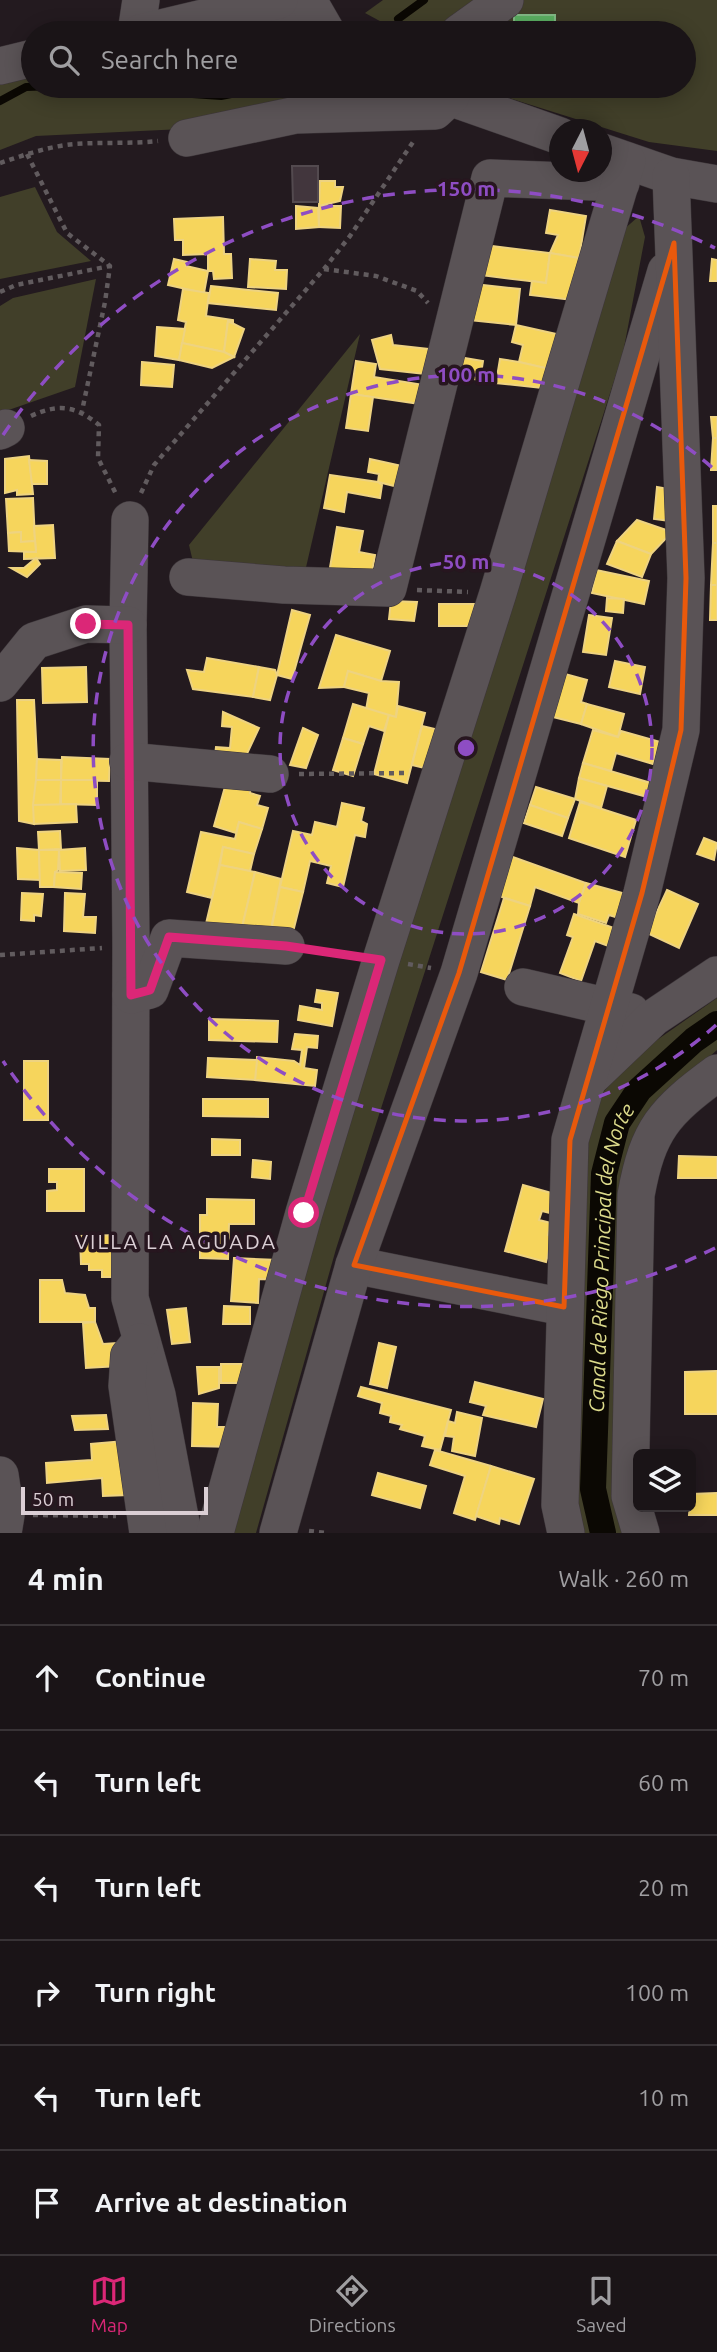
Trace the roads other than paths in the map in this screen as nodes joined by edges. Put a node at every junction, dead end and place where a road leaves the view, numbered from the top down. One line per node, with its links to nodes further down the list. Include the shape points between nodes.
1 (141, 0): 5 (street)
2 (308, 0): 8 (street)
3 (505, 0): 9 (street)
4 (263, 2): 6 (street); 7 (street)
5 (139, 21)
6 (186, 21)
7 (290, 21)
8 (320, 21)
9 (475, 21)
10 (21, 61): 11 (street)
11 (0, 66)
12 (435, 98): 13 (street); 14 (street, via 296,115)
13 (549, 133)
14 (187, 138)
15 (617, 165): 16 (street); 20 (street, via 490,178 388,589); 40 (street, via 498,593 304,1213)
16 (671, 176): 17 (street); 18 (street)
17 (717, 184)
18 (674, 243): 29 (street, via 687,578 681,730); 33 (street, via 459,973)
19 (130, 520): 21 (street)
20 (188, 577)
21 (128, 625): 22 (street, via 86,624 34,641); 23 (street)
22 (6, 660)
23 (128, 761): 24 (street); 28 (street)
24 (270, 774)
25 (286, 946): 28 (street, via 169,937 150,990)
26 (717, 975): 30 (street)
27 (523, 987): 29 (street)
28 (131, 995): 35 (street, via 130,1298)
29 (609, 1007): 30 (street); 32 (street)
30 (653, 1018): 32 (street)
31 (717, 1073): 43 (street, via 681,1100 656,1129 642,1161 636,1195 630,1496)
32 (587, 1080): 34 (street, via 570,1140)
33 (354, 1265): 34 (street); 41 (street)
34 (564, 1307): 42 (street, via 560,1505)
35 (140, 1342): 38 (street, via 129,1356 127,1387); 39 (street, via 157,1395)
36 (0, 1475): 37 (street)
37 (4, 1524)
38 (146, 1525)
39 (183, 1533)
40 (215, 1533)
41 (278, 1533)
42 (566, 1533)
43 (641, 1533)

